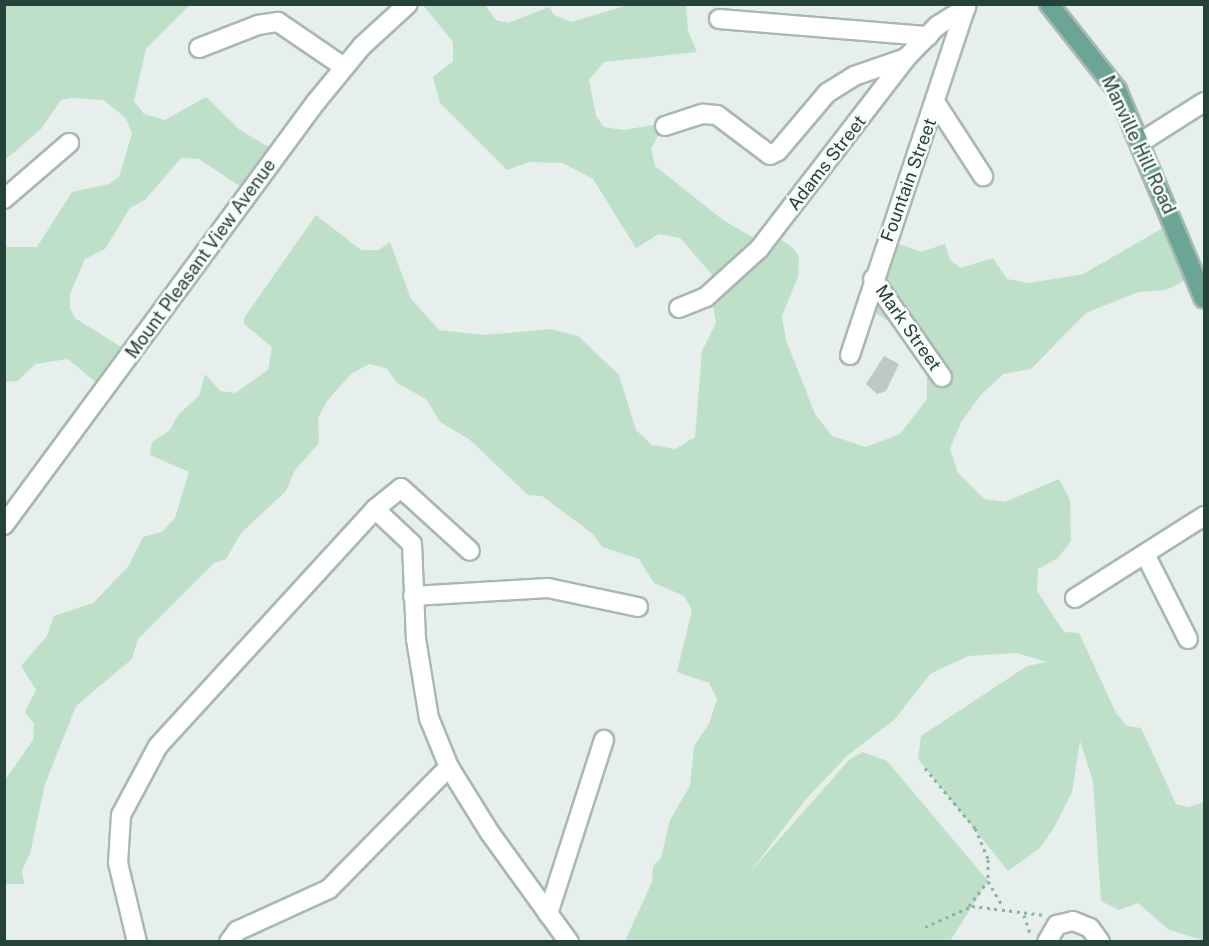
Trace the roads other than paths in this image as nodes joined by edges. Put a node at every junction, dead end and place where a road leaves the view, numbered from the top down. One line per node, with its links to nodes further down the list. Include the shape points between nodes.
1 (408, 4): 8 (street, Mount Pleasant View Avenue)
2 (1049, 4): 12 (main road, Manville Hill Road, via 1099,63)
3 (967, 6): 5 (street, Adams Street); 10 (street, Fountain Street)
4 (719, 19): 5 (street)
5 (928, 36): 7 (street, Adams Street)
6 (199, 48): 8 (street, via 258,25 278,22)
7 (906, 58): 11 (street, via 855,76 827,93 778,151 770,155 717,115 703,114); 18 (street, Adams Street, via 759,249 706,297)
8 (344, 68): 23 (street, Mount Pleasant View Avenue)
9 (1204, 102): 12 (street)
10 (937, 105): 14 (street); 16 (street, Fountain Street)
11 (665, 126)
12 (1141, 142): 17 (main road, Manville Hill Road)
13 (69, 143): 15 (street)
14 (983, 176)
15 (4, 199)
16 (873, 279): 19 (street, Fountain Street); 20 (street, Mark Street)
17 (1204, 299)
18 (679, 308)
19 (850, 355)
20 (942, 377)
21 (375, 509): 24 (street, via 401,488); 26 (street, via 412,544); 34 (street, via 158,746 121,815 118,863)
22 (1204, 516): 25 (street)
23 (4, 525)
24 (470, 551)
25 (1146, 556): 27 (street); 29 (street)
26 (412, 596): 28 (street, via 548,588); 31 (street, via 429,718)
27 (1075, 598)
28 (638, 608)
29 (1188, 639)
30 (604, 740): 32 (street)
31 (449, 767): 32 (street); 35 (street, via 329,889 237,931)
32 (548, 914): 36 (street)
33 (1039, 937): 37 (street, via 1067,921 1086,924)
34 (137, 942)
35 (229, 942)
36 (570, 942)
37 (1100, 942)

